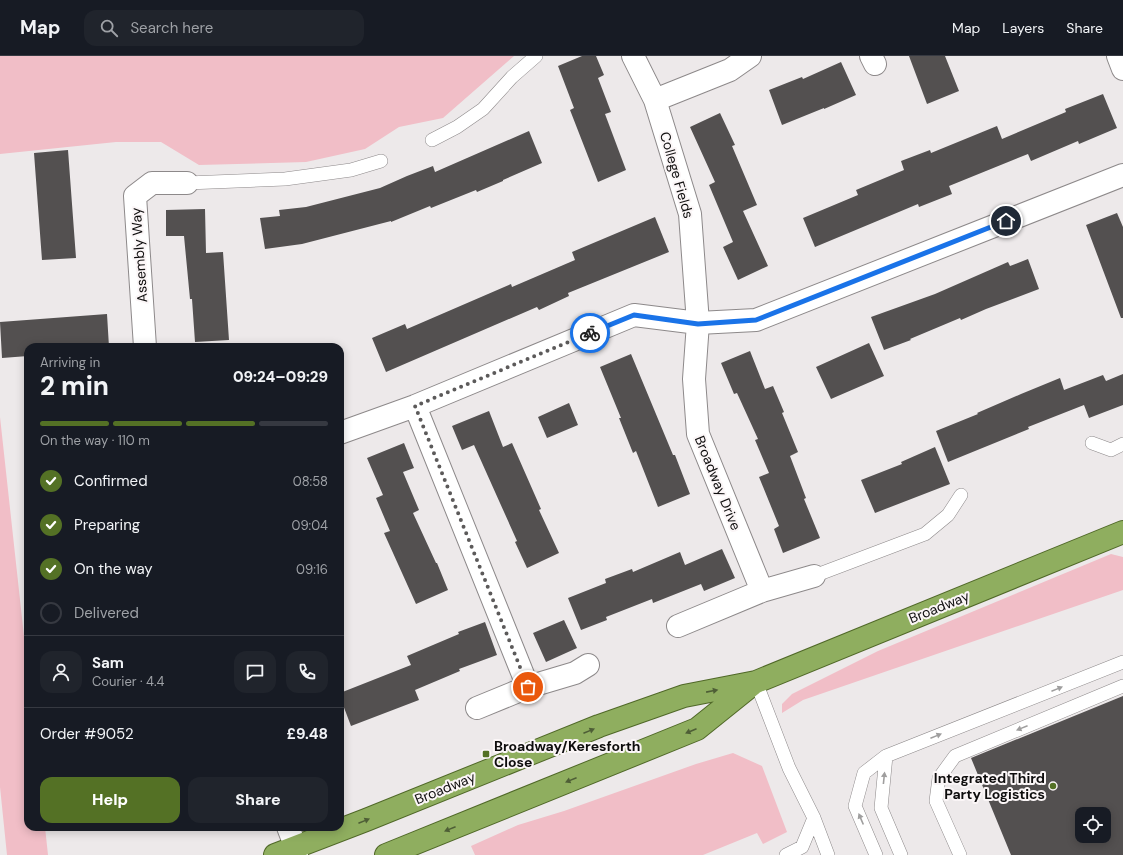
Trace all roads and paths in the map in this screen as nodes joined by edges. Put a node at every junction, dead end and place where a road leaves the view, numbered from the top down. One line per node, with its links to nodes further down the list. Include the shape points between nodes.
1 (536, 56): 7 (lane, via 483,108 457,127)
2 (634, 56): 6 (street, College Fields)
3 (750, 56): 6 (street, via 730,70)
4 (1118, 56): 5 (street)
5 (1123, 69)
6 (655, 100): 11 (street, College Fields, via 690,214)
7 (432, 140)
8 (381, 160): 10 (lane, via 351,170 285,179)
9 (1123, 175): 11 (street, via 756,320)
10 (188, 183): 12 (street, Assembly Way, via 152,183 135,196)
11 (698, 324): 13 (street, via 634,315); 20 (street, Broadway Drive, via 694,379 698,434)
12 (145, 343)
13 (415, 406): 14 (street); 26 (street)
14 (344, 432)
15 (1092, 443): 16 (lane, via 1110,450)
16 (1123, 444)
17 (961, 495): 19 (lane, via 948,515 925,534)
18 (1123, 532): 24 (highway, Broadway)
19 (814, 576): 20 (street)
20 (762, 591): 21 (street)
21 (678, 626)
22 (1123, 662): 28 (lane, one-way to 22)
23 (588, 665): 26 (street, via 575,672)
24 (756, 682): 29 (lane, via 789,768); 31 (highway, Broadway, one-way to 24, via 606,724 684,696); 33 (highway, Broadway, one-way to 33, via 697,729)
25 (1123, 686): 38 (lane, one-way to 38, via 955,756 939,778 936,801)
26 (528, 687): 27 (street)
27 (477, 708)
28 (886, 756): 36 (lane, one-way to 28, via 855,806 864,773); 37 (lane, one-way to 28, via 881,808)
29 (814, 818): 34 (lane, via 802,847); 35 (lane)
30 (290, 831): 31 (street)
31 (297, 851): 32 (highway, Broadway)
32 (275, 855)
33 (386, 855)
34 (786, 855)
35 (828, 855)
36 (876, 855)
37 (901, 855)
38 (960, 855)

